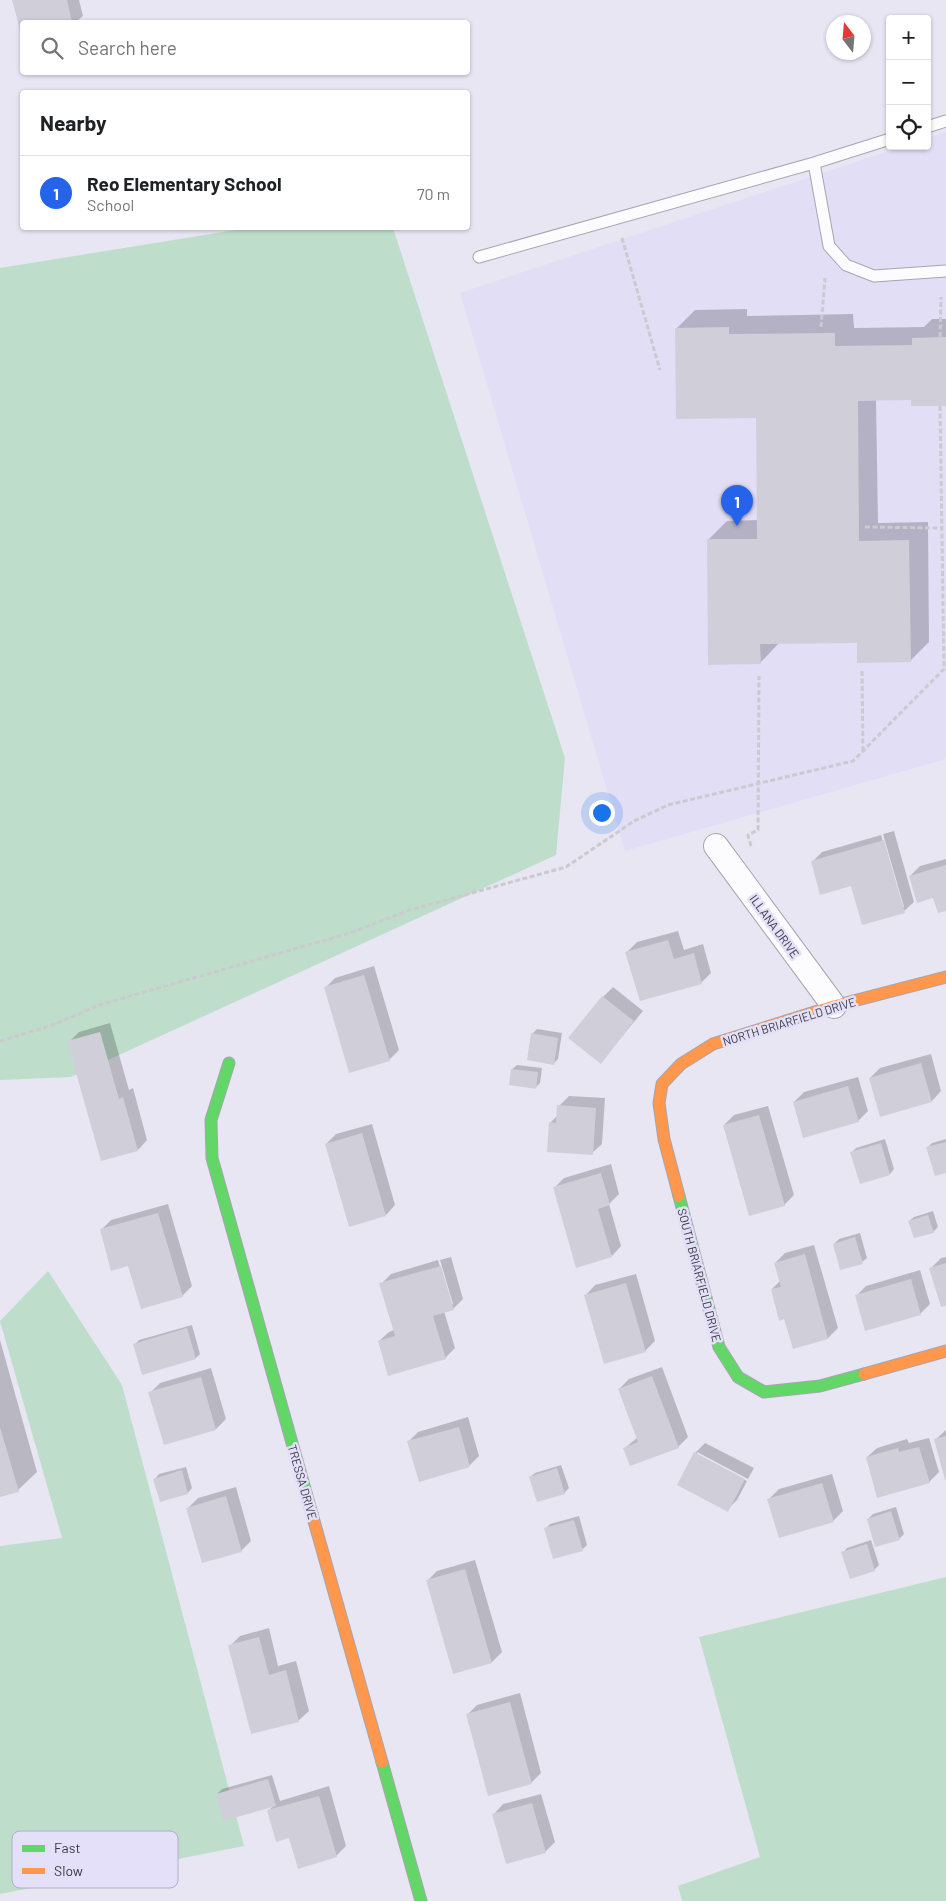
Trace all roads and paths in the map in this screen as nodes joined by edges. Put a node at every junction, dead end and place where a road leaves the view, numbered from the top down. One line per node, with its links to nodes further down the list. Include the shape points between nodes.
1 (946, 121): 2 (lane)
2 (931, 126)
3 (886, 140): 4 (lane)
4 (814, 163): 5 (lane); 7 (lane, via 829,246 846,265 874,276)
5 (617, 218): 6 (lane); 12 (path)
6 (479, 257)
7 (946, 271)
8 (825, 278): 10 (path)
9 (941, 297): 11 (path)
10 (821, 327)
11 (940, 338)
12 (660, 370)
13 (940, 406): 15 (path)
14 (865, 527): 15 (path)
15 (942, 528): 18 (path, via 944,669)
16 (862, 671): 18 (path)
17 (759, 676): 19 (path)
18 (863, 752): 19 (path, via 853,761)
19 (758, 783): 21 (path, via 758,830 748,835); 24 (path, via 668,804 634,821 566,867 410,910 350,933 99,1005 50,1026)
20 (716, 846): 23 (street, ILLANA DRIVE)
21 (751, 849)
22 (946, 977): 23 (street, NORTH BRIARFIELD DRIVE)
23 (834, 1006): 26 (street, NORTH BRIARFIELD DRIVE, via 713,1044 681,1064 662,1084)
24 (0, 1041)
25 (230, 1063): 28 (street, TRESSA DRIVE, via 211,1120 212,1158)
26 (659, 1102): 27 (street, SOUTH BRIARFIELD DRIVE, via 664,1139 719,1347 738,1377 764,1392 820,1386)
27 (946, 1351)
28 (421, 1901)

